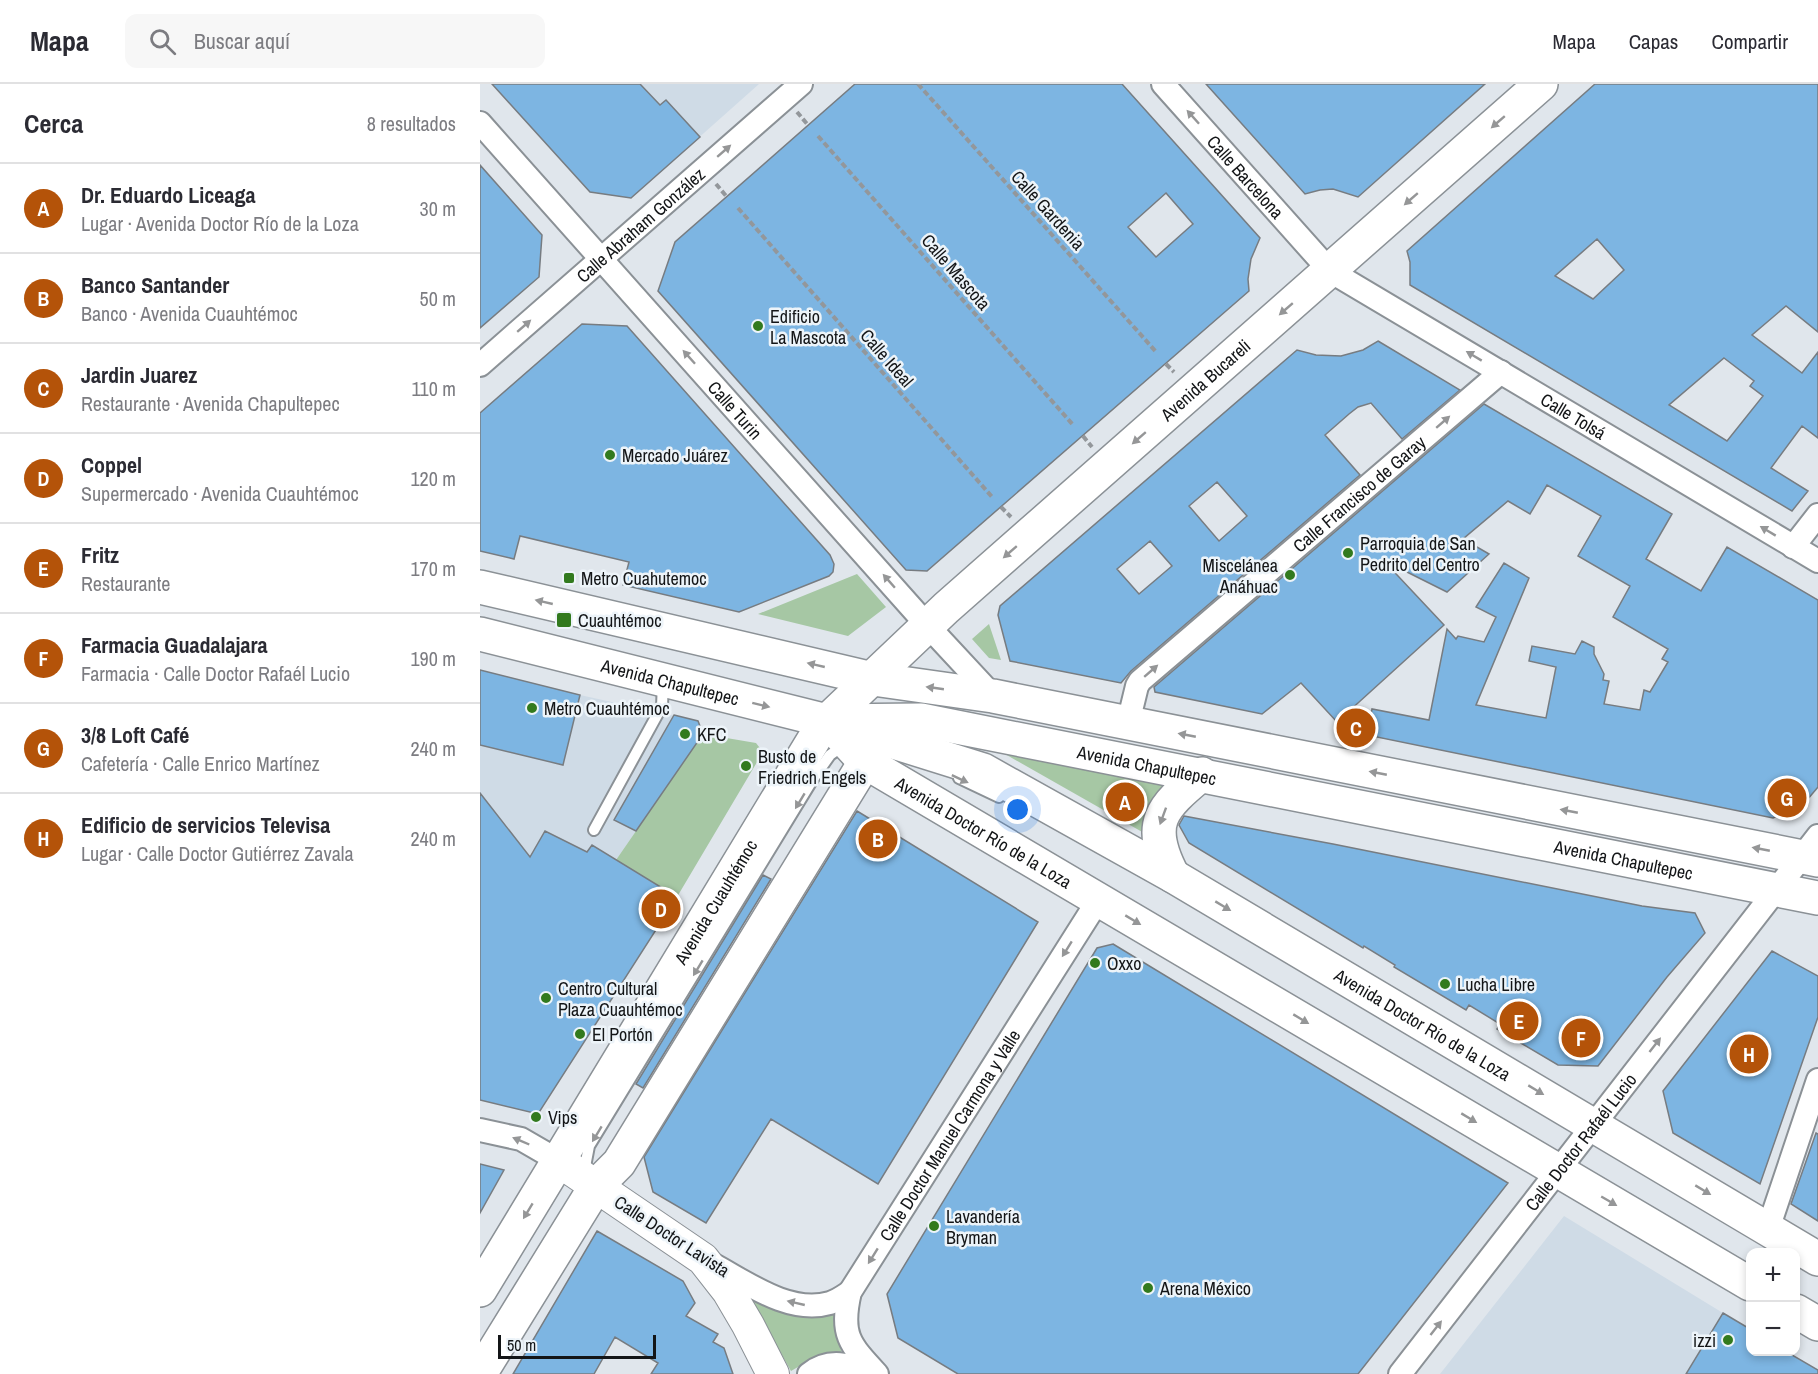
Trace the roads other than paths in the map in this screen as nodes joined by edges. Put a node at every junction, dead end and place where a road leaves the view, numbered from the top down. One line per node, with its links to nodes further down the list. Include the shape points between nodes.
1 (801, 84): 5 (street, Calle Abraham González, one-way to 1)
2 (1163, 84): 6 (street, Calle Barcelona, one-way to 2)
3 (1541, 84): 6 (main road, Avenida Bucareli, one-way to 6)
4 (480, 123): 5 (street, Calle Turin)
5 (601, 259): 7 (street, Calle Abraham González, one-way to 5); 13 (street, Calle Turin, one-way to 5)
6 (1329, 271): 8 (street, Calle Tolsá, one-way to 6); 13 (main road, Avenida Bucareli, one-way to 13)
7 (480, 365)
8 (1501, 372): 10 (street, Calle Tolsá, one-way to 8); 18 (street, Calle Francisco de Garay, one-way to 8, via 1140,681)
9 (1818, 515): 10 (street)
10 (1794, 547): 11 (street, Calle Tolsá)
11 (1818, 561)
12 (480, 588): 15 (main road, Avenida Chapultepec, one-way to 12)
13 (927, 625): 15 (main road, Avenida Bucareli); 17 (street, Calle Turin)
14 (480, 634): 16 (main road, Avenida Chapultepec)
15 (873, 679): 17 (main road, Avenida Chapultepec, one-way to 15); 21 (main road, Avenida Cuauhtémoc)
16 (663, 680): 21 (main road, Avenida Chapultepec, one-way to 21); 26 (lane, via 662,706)
17 (993, 696): 18 (main road, Avenida Chapultepec)
18 (1128, 723): 27 (main road, Avenida Chapultepec, one-way to 18)
19 (912, 732): 21 (lane, via 900,731)
20 (948, 736): 23 (lane)
21 (858, 744): 23 (main road, Avenida Chapultepec, via 921,720); 28 (main road, Avenida Doctor Río de la Loza, via 983,770); 30 (main road, Avenida Doctor Río de la Loza); 34 (lane, via 837,787); 41 (main road, Avenida Cuauhtémoc, via 619,1163); 41 (main road, Avenida Cuauhtémoc, one-way to 41, via 819,731 736,866)
22 (951, 775): 24 (lane, one-way to 24)
23 (1192, 782): 28 (main road, one-way to 28, via 1166,808 1160,824 1164,859); 31 (main road, Avenida Chapultepec)
24 (1014, 804)
25 (1046, 818): 28 (lane)
26 (594, 830)
27 (1813, 851): 31 (street, Calle Doctor Rafaél Lucio)
28 (1173, 876): 38 (main road, Avenida Doctor Río de la Loza, one-way to 38)
29 (1818, 898): 31 (main road, Avenida Chapultepec)
30 (1099, 899): 40 (main road, Avenida Doctor Río de la Loza, one-way to 40); 47 (street, Calle Doctor Manuel Carmona y Valle, one-way to 47)
31 (1768, 899): 32 (lane); 33 (main road, Avenida Chapultepec); 38 (street, Calle Doctor Rafaél Lucio, one-way to 31)
32 (1818, 908)
33 (1818, 921)
34 (728, 964)
35 (721, 975): 36 (lane)
36 (709, 995)
37 (1818, 1080): 42 (street)
38 (1593, 1125): 40 (street, Calle Doctor Rafaél Lucio); 42 (main road, Avenida Doctor Río de la Loza, one-way to 42)
39 (480, 1130): 41 (street, one-way to 39, via 521,1139)
40 (1559, 1171): 45 (main road, Avenida Doctor Río de la Loza, one-way to 45); 55 (street, Calle Doctor Rafaél Lucio, one-way to 40)
41 (582, 1176): 43 (street, Calle Doctor Lavista); 46 (main road, Avenida Cuauhtémoc, one-way to 46); 50 (main road, Avenida Cuauhtémoc)
42 (1768, 1229): 44 (main road, Avenida Doctor Río de la Loza)
43 (703, 1259): 47 (street, Calle Doctor Lavista, one-way to 43, via 818,1306 798,1305); 51 (street, via 728,1291)
44 (1818, 1259)
45 (1746, 1282)
46 (480, 1290)
47 (850, 1292): 54 (street, Calle Doctor Manuel Carmona y Valle, via 845,1319 847,1334)
48 (1800, 1313): 49 (main road)
49 (1818, 1324)
50 (480, 1374)
51 (772, 1374)
52 (808, 1374): 53 (street, via 822,1366 843,1364)
53 (872, 1374)
54 (877, 1374)
55 (1400, 1374)

